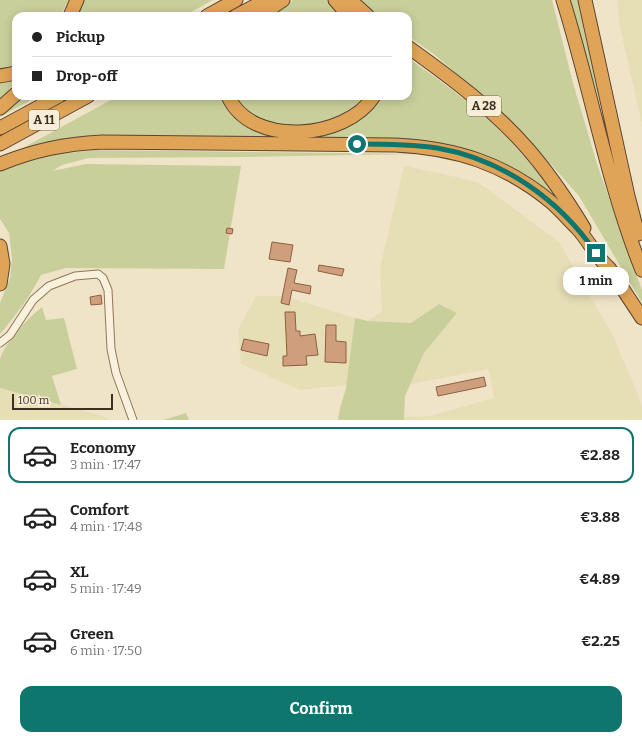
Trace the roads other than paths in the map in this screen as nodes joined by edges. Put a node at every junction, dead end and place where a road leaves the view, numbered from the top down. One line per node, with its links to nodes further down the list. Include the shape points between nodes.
1 (236, 0): 9 (highway)
2 (266, 0): 10 (highway)
3 (282, 0): 11 (highway)
4 (335, 0): 12 (highway)
5 (340, 0): 13 (highway)
6 (350, 0): 14 (highway)
7 (563, 0): 30 (highway, via 617,197)
8 (585, 0): 28 (highway)
9 (214, 12)
10 (244, 12)
11 (265, 12)
12 (346, 12)
13 (352, 12)
14 (364, 12)
15 (413, 54): 29 (highway, A 28, via 487,108 527,148 567,200)
16 (12, 74): 17 (highway)
17 (0, 76)
18 (12, 98): 23 (highway)
19 (52, 100): 24 (highway, A 11)
20 (81, 100): 25 (highway, A 11)
21 (230, 100): 22 (highway, via 244,118 264,128 294,132 320,129 346,120 356,115)
22 (371, 100)
23 (0, 108)
24 (0, 128)
25 (0, 144)
26 (0, 164): 29 (highway, via 62,145 96,142 395,145 437,148 490,164 531,187 552,203 581,232)
27 (0, 246): 31 (highway, via 3,264)
28 (642, 248)
29 (609, 268): 32 (highway, A 28)
30 (642, 270)
31 (0, 284)
32 (642, 318)
33 (0, 343): 34 (street, via 10,335 33,300 49,286 75,276 98,274 103,278 108,290 111,349 123,395)
34 (133, 420)

